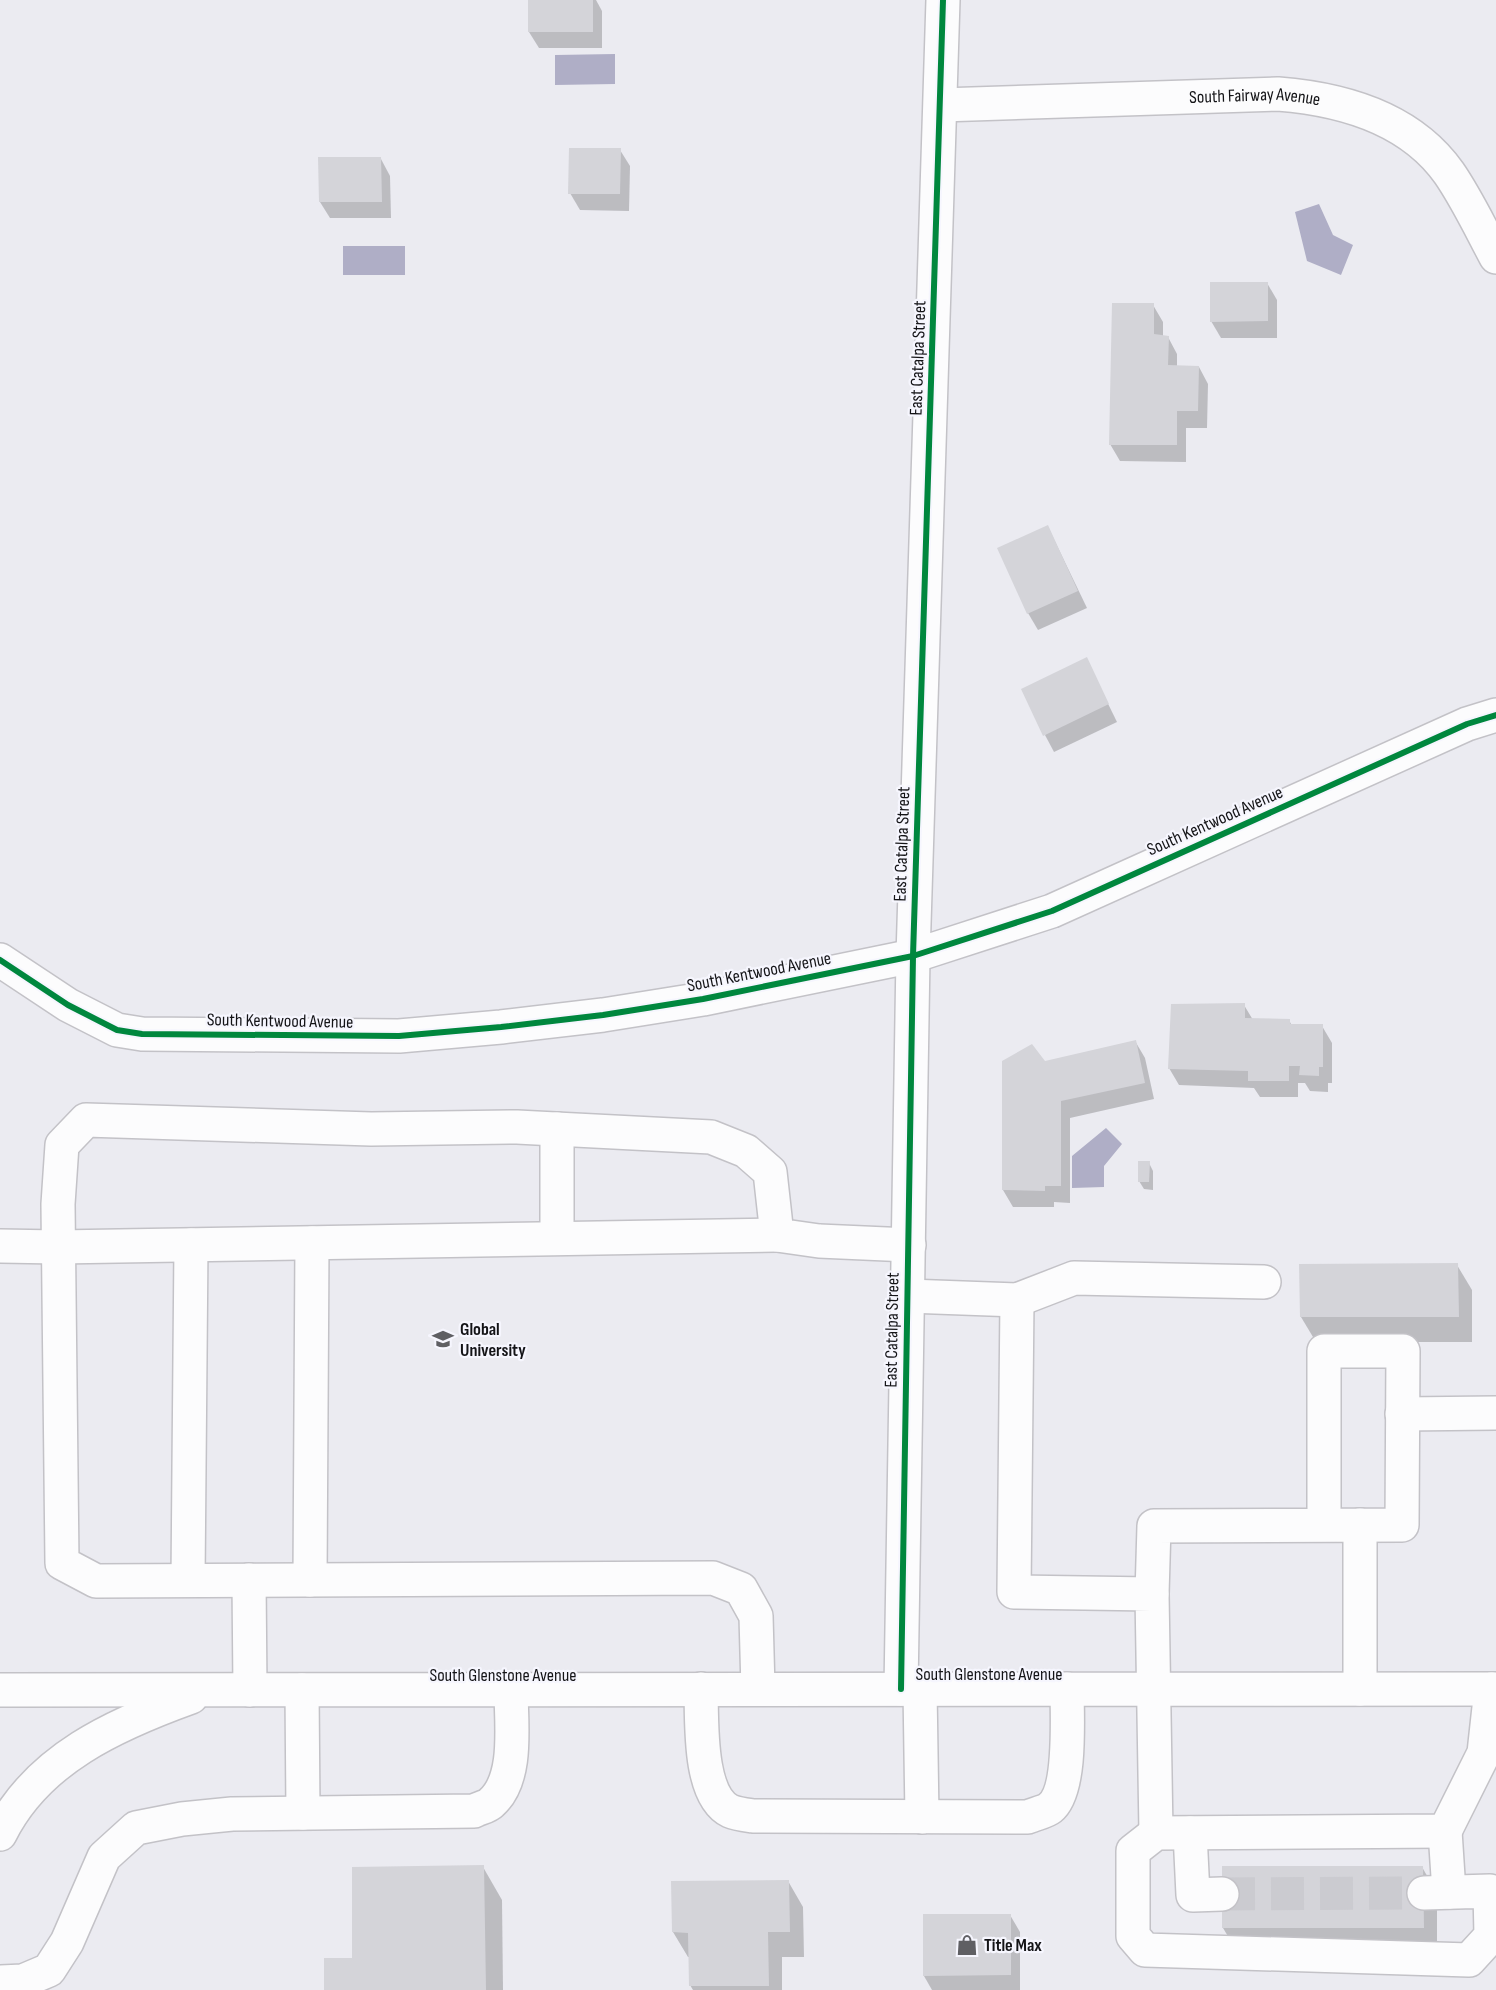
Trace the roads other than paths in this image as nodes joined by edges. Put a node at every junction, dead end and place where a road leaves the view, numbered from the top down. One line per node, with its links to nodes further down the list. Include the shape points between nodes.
1 (943, 0): 2 (street, East Catalpa Street)
2 (941, 105): 3 (street, South Fairway Avenue, via 1278,94 1335,102 1387,121 1430,152 1461,191); 5 (street, East Catalpa Street)
3 (1496, 257)
4 (1496, 715): 5 (street, South Kentwood Avenue, via 1456,729 1052,911)
5 (913, 956): 6 (street, South Kentwood Avenue, via 714,997 603,1015 399,1036 142,1034 117,1030 68,1005); 12 (street, East Catalpa Street)
6 (0, 960)
7 (558, 1129): 8 (street, via 711,1137 746,1151 770,1172); 9 (street); 14 (street, via 371,1129 86,1120 62,1144)
8 (777, 1234): 9 (street); 12 (street, via 819,1241)
9 (557, 1238): 10 (street)
10 (312, 1243): 11 (street); 24 (street)
11 (191, 1245): 14 (street); 22 (street)
12 (909, 1245): 16 (street, East Catalpa Street)
13 (0, 1246): 14 (street)
14 (58, 1247): 22 (street, via 62,1563 96,1581)
15 (1264, 1282): 17 (street, via 1074,1278)
16 (908, 1296): 17 (street); 28 (street, East Catalpa Street)
17 (1017, 1300): 25 (street, via 1014,1592)
18 (1496, 1413): 19 (street)
19 (1402, 1414): 20 (street, via 1402,1525); 21 (street, via 1403,1351 1324,1351)
20 (1360, 1525): 21 (street); 31 (street)
21 (1324, 1526): 25 (street, via 1154,1526)
22 (188, 1580): 23 (street)
23 (249, 1580): 24 (street); 35 (street)
24 (310, 1580): 27 (street, via 713,1578 741,1589 756,1616)
25 (1152, 1594): 30 (street)
26 (701, 1689): 27 (street, South Glenstone Avenue); 37 (street, South Glenstone Avenue); 39 (street, via 704,1765 714,1794 730,1811 753,1816)
27 (759, 1689): 28 (street, South Glenstone Avenue)
28 (911, 1689): 29 (street, South Glenstone Avenue); 39 (street, East Catalpa Street)
29 (1067, 1689): 30 (street, South Glenstone Avenue); 39 (street, via 1066,1766 1062,1788 1051,1808 1028,1817)
30 (1155, 1689): 31 (street, South Glenstone Avenue); 41 (street)
31 (1360, 1689): 32 (street, South Glenstone Avenue)
32 (1493, 1689): 40 (street, via 1484,1753)
33 (0, 1690): 34 (street, South Glenstone Avenue)
34 (211, 1690): 35 (street, South Glenstone Avenue); 43 (street, via 129,1722 73,1752 27,1791)
35 (250, 1690): 36 (street, South Glenstone Avenue)
36 (302, 1690): 37 (street, South Glenstone Avenue); 38 (street)
37 (511, 1690): 38 (street, via 510,1765 505,1786 491,1804 474,1811)
38 (303, 1813): 45 (street, via 232,1814 136,1828 104,1857 67,1942 49,1971 24,1981)
39 (922, 1817)
40 (1445, 1831): 41 (street, via 1436,1892 1490,1891 1491,1936 1469,1960 1145,1950 1133,1936 1132,1851); 42 (street)
41 (1156, 1833): 42 (street)
42 (1190, 1833): 44 (street, via 1193,1894)
43 (0, 1834)
44 (1222, 1894)
45 (0, 1982)

